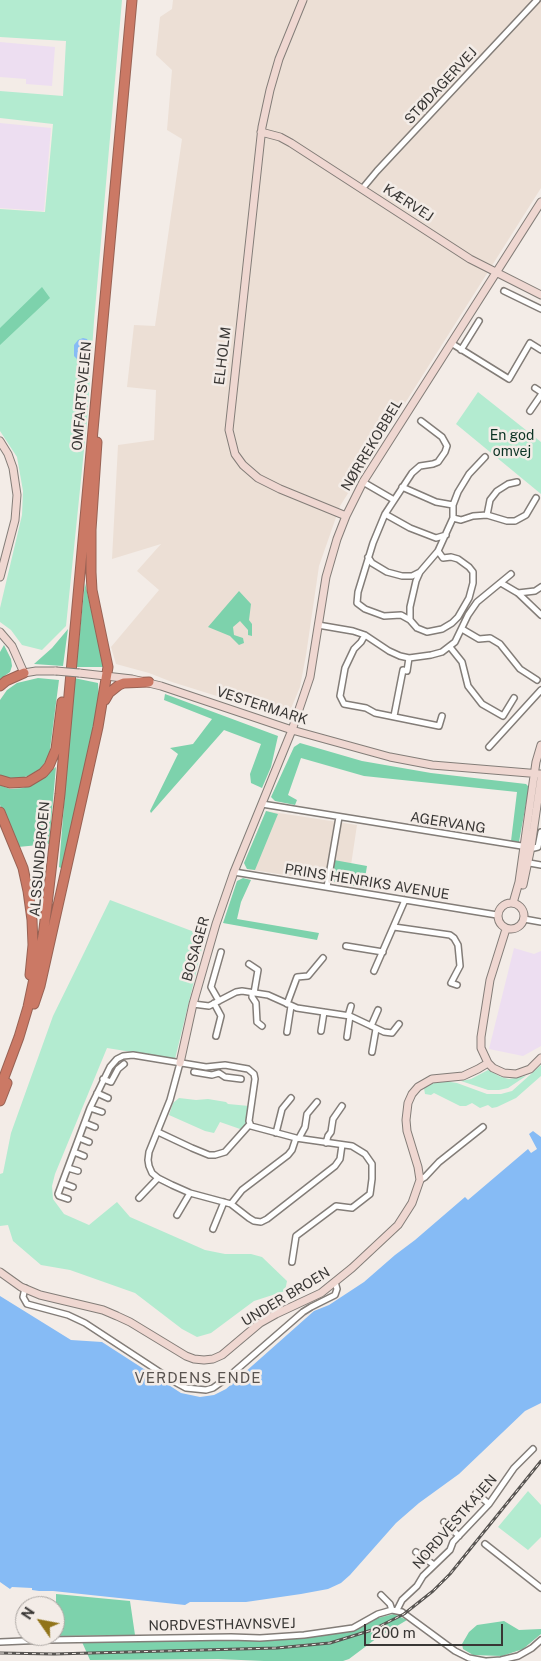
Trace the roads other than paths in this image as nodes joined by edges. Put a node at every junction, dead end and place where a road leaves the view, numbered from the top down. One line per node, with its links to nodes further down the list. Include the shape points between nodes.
1 (132, 0): 12 (highway, OMFARTSVEJEN)
2 (303, 0): 4 (street, ELHOLM, via 279,59)
3 (537, 0): 5 (street, STØDAGERVEJ)
4 (262, 132): 5 (street, KÆRVEJ, via 292,143); 30 (street, ELHOLM, via 229,418 230,437 235,454 258,478)
5 (362, 189): 7 (street, KÆRVEJ, via 470,259)
6 (541, 202): 7 (street, NØRREKOBBEL)
7 (496, 272): 9 (street, KÆRVEJ); 13 (street, NØRREKOBBEL)
8 (504, 291): 10 (street)
9 (540, 292)
10 (541, 309)
11 (479, 321): 14 (street)
12 (102, 322): 50 (highway, OMFARTSVEJEN); 58 (highway, via 102,371 90,555 92,590 108,667)
13 (451, 344): 14 (street); 22 (street, NØRREKOBBEL)
14 (461, 350): 15 (street, via 509,379 530,344)
15 (541, 350)
16 (535, 388): 17 (street)
17 (541, 393): 18 (street)
18 (530, 411)
19 (421, 421): 24 (street, via 442,437 447,446 438,462 416,469)
20 (0, 441): 41 (street, via 13,468 18,495)
21 (485, 457): 27 (street, via 464,482)
22 (363, 482): 26 (street); 30 (street, NØRREKOBBEL)
23 (517, 482): 29 (street, via 497,491 490,500)
24 (402, 487): 26 (street); 27 (street)
25 (536, 498): 29 (street, via 526,515 515,521)
26 (394, 500): 28 (street)
27 (452, 506): 31 (street)
28 (385, 514): 33 (street); 35 (street)
29 (487, 515): 31 (street, via 461,520)
30 (346, 516): 51 (street, NØRREKOBBEL, via 326,577)
31 (453, 518): 32 (street)
32 (446, 535): 33 (street); 34 (street)
33 (436, 538): 34 (street)
34 (440, 548): 36 (street); 37 (street)
35 (368, 557): 38 (street); 39 (street)
36 (443, 558): 37 (street); 49 (street, via 458,559 473,572 473,583 464,608 452,623 435,631 422,631)
37 (431, 560): 42 (street)
38 (372, 563): 39 (street); 42 (street, via 394,574)
39 (365, 565): 47 (street, via 357,599 360,607 374,614)
40 (511, 574): 43 (street)
41 (0, 577)
42 (414, 578): 46 (street)
43 (501, 583): 45 (street); 52 (street, via 477,602)
44 (541, 587): 45 (street)
45 (518, 593): 48 (street)
46 (410, 607): 47 (street); 49 (street)
47 (400, 615): 49 (street)
48 (541, 615)
49 (410, 620)
50 (75, 622): 71 (highway, via 54,758 44,773 28,782); 72 (highway, OMFARTSVEJEN)
51 (318, 625): 54 (street); 67 (street, NØRREKOBBEL, via 310,676)
52 (462, 629): 55 (street); 59 (street, via 479,639 490,638 500,644 520,669)
53 (0, 632): 57 (street, via 12,646)
54 (365, 635): 56 (street, via 393,653); 64 (street, via 345,668 340,696 344,704)
55 (450, 647): 56 (street, via 431,655); 63 (street, via 462,662 468,686 482,704 503,716)
56 (409, 658): 64 (street)
57 (24, 673): 58 (street, VESTERMARK, bridge, via 56,671); 61 (highway)
58 (107, 676): 60 (street, VESTERMARK); 66 (highway)
59 (537, 680)
60 (149, 682): 66 (highway, via 124,683 114,687 106,699); 67 (street, VESTERMARK)
61 (0, 686)
62 (541, 690): 69 (street)
63 (514, 698)
64 (394, 716): 65 (street, via 439,726)
65 (442, 716)
66 (98, 727): 101 (highway)
67 (292, 730): 70 (street, VESTERMARK, via 432,765); 73 (street, BOSAGER)
68 (541, 745): 70 (street, via 536,762)
69 (489, 747)
70 (539, 775): 77 (street)
71 (0, 780)
72 (60, 794): 101 (highway, ALSSUNDBROEN, via 47,939); 118 (highway, ALSSUNDBROEN, via 43,936 28,1007)
73 (262, 804): 75 (street, AGERVANG); 80 (street, BOSAGER)
74 (0, 812): 118 (highway, via 22,868 32,920 27,994)
75 (339, 817): 77 (street, AGERVANG); 81 (street)
76 (541, 832): 77 (street, via 538,847)
77 (528, 847): 78 (street)
78 (525, 862): 79 (street); 83 (street)
79 (541, 865)
80 (234, 872): 81 (street, PRINS HENRIKS AVENUE); 98 (street, BOSAGER)
81 (327, 887): 82 (street, PRINS HENRIKS AVENUE)
82 (405, 900): 84 (street, PRINS HENRIKS AVENUE); 87 (street)
83 (514, 904): 84 (street, via 501,907); 85 (street, via 522,910)
84 (497, 914): 88 (street, via 499,923)
85 (524, 919): 86 (street); 88 (street, via 518,928)
86 (541, 922)
87 (394, 927): 91 (street); 95 (street, via 454,938 460,966 451,983)
88 (506, 929): 115 (street, via 490,980 481,1037 481,1048)
89 (346, 946): 91 (street)
90 (221, 952): 97 (street, via 211,987)
91 (383, 952): 94 (street)
92 (323, 958): 99 (street, via 308,976 297,977)
93 (249, 964): 96 (street, via 258,970)
94 (374, 971)
95 (457, 986)
96 (253, 993): 97 (street, via 236,992); 99 (street, via 268,995); 106 (street, via 257,1022)
97 (217, 1002): 98 (street, via 204,1006); 110 (street, via 221,1016)
98 (194, 1004): 114 (street, BOSAGER)
99 (289, 1005): 103 (street); 109 (street)
100 (351, 1006): 104 (street)
101 (33, 1008): 127 (highway, ALSSUNDBROEN)
102 (378, 1010): 107 (street)
103 (324, 1012): 104 (street); 108 (street)
104 (349, 1016): 107 (street); 111 (street)
105 (399, 1024): 107 (street, via 392,1033)
106 (262, 1026)
107 (373, 1028): 112 (street)
108 (322, 1031)
109 (287, 1032)
110 (216, 1036)
111 (347, 1037)
112 (372, 1052)
113 (541, 1058): 115 (street, via 530,1069 516,1074 504,1073)
114 (180, 1063): 117 (street, via 206,1067); 121 (street, via 123,1056 114,1062); 136 (street, BOSAGER)
115 (488, 1063): 148 (street, via 463,1076 432,1078 412,1094 408,1103 407,1131)
116 (124, 1064): 121 (street, via 111,1082)
117 (220, 1065): 120 (street); 133 (street, via 248,1068 254,1074)
118 (6, 1072): 123 (highway, ALSSUNDBROEN)
119 (194, 1072): 120 (street, via 212,1075)
120 (220, 1072): 122 (street, via 224,1076)
121 (103, 1079): 124 (street)
122 (241, 1079)
123 (0, 1088)
124 (97, 1093): 125 (street); 130 (street)
125 (108, 1098)
126 (291, 1098): 137 (street, via 282,1109)
127 (0, 1102)
128 (317, 1102): 139 (street, via 307,1114 305,1127)
129 (342, 1106): 141 (street, via 332,1119)
130 (90, 1108): 131 (street); 132 (street)
131 (102, 1112)
132 (85, 1123): 134 (street); 138 (street)
133 (250, 1124): 136 (street, via 230,1148 215,1155); 137 (street)
134 (95, 1127)
135 (483, 1127): 148 (street)
136 (158, 1132): 147 (street, BOSAGER, via 148,1160 152,1173)
137 (276, 1133): 139 (street)
138 (79, 1138): 140 (street); 143 (street)
139 (298, 1138): 141 (street); 155 (street, via 288,1155 242,1190)
140 (89, 1142)
141 (326, 1143): 142 (street)
142 (342, 1145): 155 (street, via 340,1159 335,1166 267,1219 254,1221); 158 (street, via 358,1149 372,1164 370,1194 352,1208 336,1206 296,1236)
143 (74, 1152): 144 (street); 145 (street)
144 (84, 1156)
145 (68, 1168): 146 (street); 149 (street)
146 (78, 1171)
147 (158, 1178): 151 (street); 152 (street)
148 (420, 1180): 160 (street, UNDER BROEN, via 412,1203 398,1225)
149 (62, 1183): 150 (street); 153 (street, via 58,1194)
150 (73, 1187)
151 (190, 1193): 154 (street); 156 (street)
152 (139, 1198)
153 (68, 1199)
154 (224, 1202): 155 (street); 157 (street)
155 (231, 1204)
156 (177, 1215)
157 (213, 1229)
158 (292, 1262)
159 (0, 1272): 161 (street, UNDER BROEN)
160 (335, 1282): 161 (street, UNDER BROEN, via 260,1324 222,1355 204,1360 186,1356 117,1316); 161 (street, via 336,1295 303,1312 227,1378 206,1390 186,1388 175,1382 68,1314 27,1304 23,1297)
161 (25, 1288)
162 (533, 1449): 164 (street, NORDVESTKAJEN, via 514,1468)
163 (476, 1493): 164 (street)
164 (489, 1504): 166 (street, NORDVESTKAJEN)
165 (444, 1522): 166 (street)
166 (459, 1536): 169 (street, NORDVESTKAJEN)
167 (485, 1544): 170 (street)
168 (416, 1552): 169 (street)
169 (434, 1565): 172 (street, NORDVESTKAJEN)
170 (541, 1588)
171 (381, 1595): 172 (street)
172 (395, 1610): 174 (street, NORDVESTHAVNSVEJ, via 378,1614 352,1628 304,1635); 175 (street, via 469,1658)
173 (541, 1640): 175 (street, via 518,1656)
174 (0, 1642)
175 (486, 1661)

